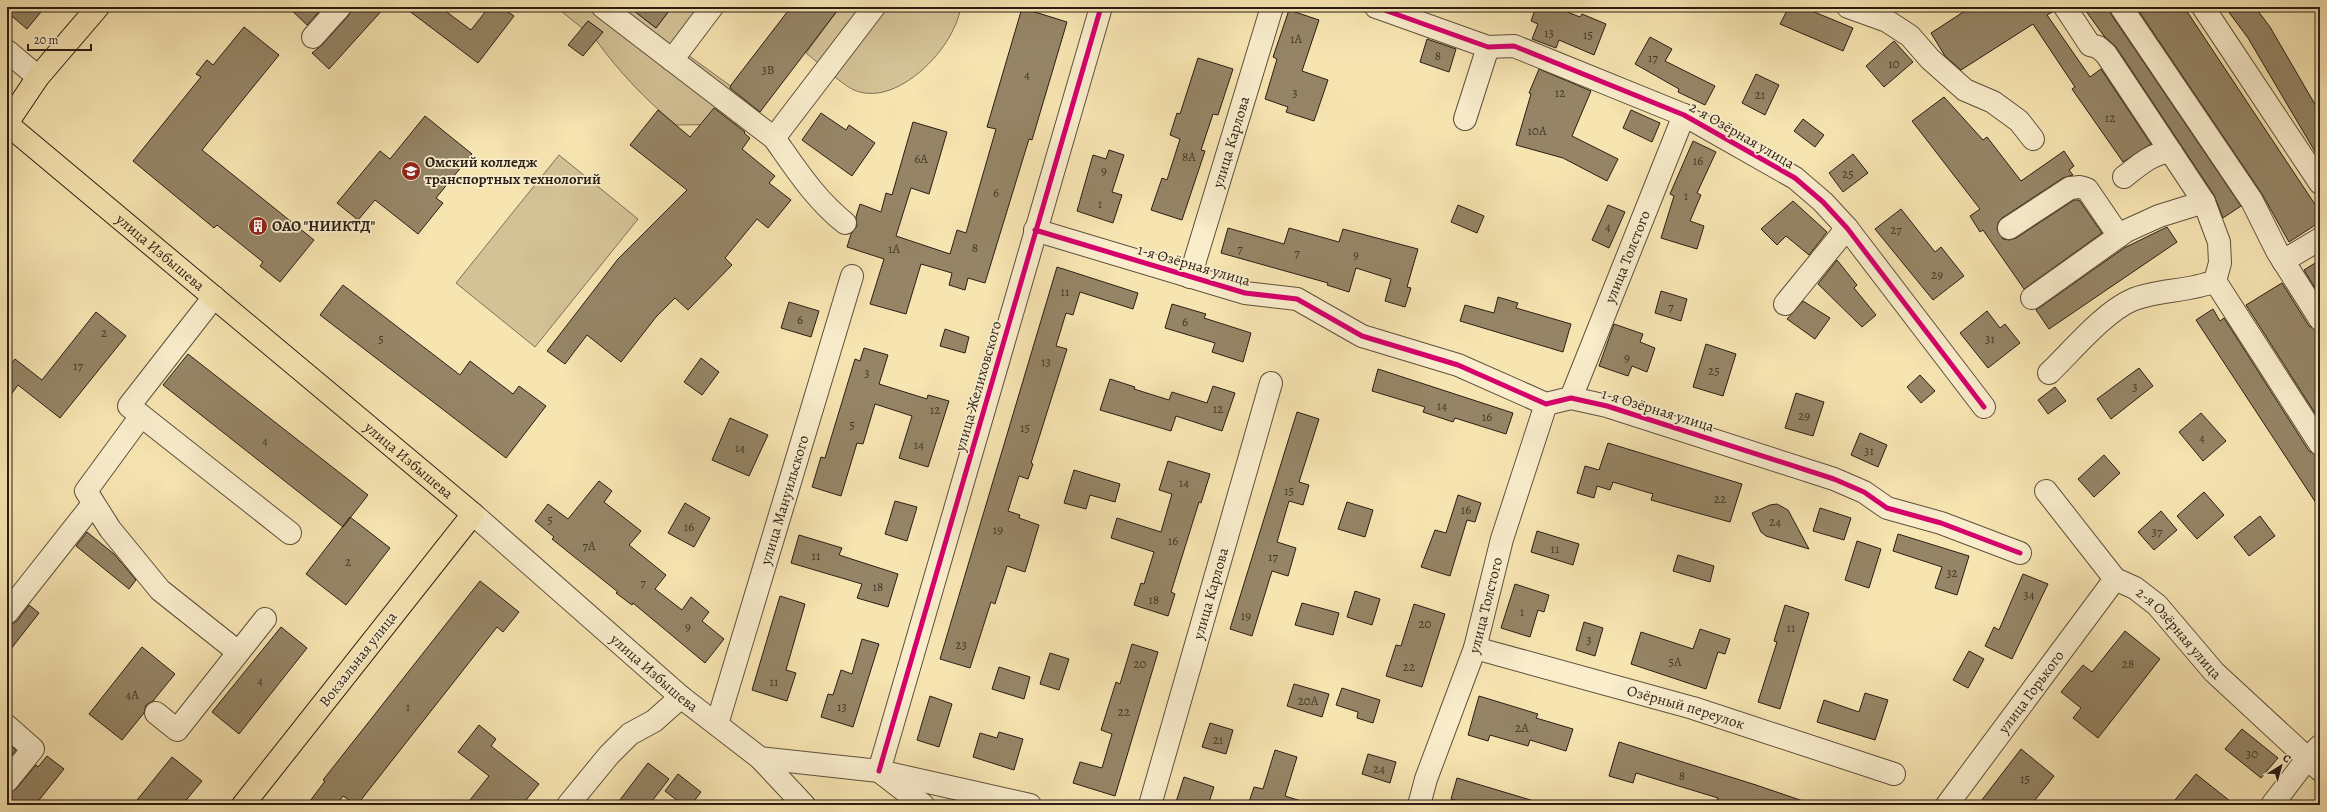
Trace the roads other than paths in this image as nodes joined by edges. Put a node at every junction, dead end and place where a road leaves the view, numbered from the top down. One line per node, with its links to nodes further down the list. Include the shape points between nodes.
1 (98, 7): 17 (main road)
2 (340, 7): 13 (street)
3 (603, 7): 16 (street)
4 (712, 7): 16 (street)
5 (874, 7): 21 (street)
6 (1101, 7): 30 (street, улица Желиховского)
7 (1272, 7): 35 (street, улица Карлова)
8 (1376, 7): 14 (street, 2-я Озёрная улица)
9 (2065, 7): 23 (street, via 2090,45 2098,47 2106,54)
10 (2121, 7): 33 (street, via 2252,201)
11 (2203, 7): 25 (street)
12 (1852, 8): 22 (street, via 1888,21 1910,36 1930,59 1965,90 1993,102 2019,121)
13 (313, 37)
14 (1488, 47): 18 (street, 2-я Озёрная улица, via 1514,46); 19 (street)
15 (7, 51): 17 (street)
16 (672, 60): 21 (street)
17 (38, 77): 20 (main road)
18 (1684, 115): 28 (street, 2-я Озёрная улица, via 1795,178 1823,202); 43 (street, улица Толстого)
19 (1465, 119)
20 (7, 124): 37 (main road, улица Избышева)
21 (774, 138): 27 (street, via 806,184)
22 (2033, 139)
23 (2171, 152): 24 (street, via 2162,152 2150,158); 26 (street)
24 (2124, 177)
25 (2320, 184)
26 (2204, 202): 31 (street, via 2159,216); 36 (street, via 2219,242 2220,263)
27 (844, 223)
28 (1847, 228): 39 (street); 45 (street, 2-я Озёрная улица)
29 (2008, 228): 31 (street, via 2070,188 2080,187 2087,189)
30 (1035, 230): 35 (street, 1-я Озёрная улица); 64 (street, улица Желиховского)
31 (2119, 236): 38 (street)
32 (2320, 240): 33 (street)
33 (2283, 261): 40 (street)
34 (852, 276): 60 (street, улица Мануильского)
35 (1190, 277): 44 (street, 1-я Озёрная улица, via 1244,293 1297,299 1362,336 1458,365)
36 (2215, 281): 41 (street, via 2204,286 2165,291 2131,300 2103,320); 47 (street)
37 (214, 297): 46 (street, via 129,406); 50 (main road, улица Избышева)
38 (2032, 298)
39 (1784, 304)
40 (2320, 319)
41 (2049, 373)
42 (1271, 383): 72 (street, улица Карлова)
43 (1571, 398): 44 (street, 1-я Озёрная улица); 52 (street, 1-я Озёрная улица, via 1607,406 1834,479 1864,492 1887,508 1941,523)
44 (1546, 404): 56 (street, улица Толстого, via 1502,539)
45 (1984, 407)
46 (141, 416): 49 (street, via 86,491); 51 (street)
47 (2320, 444)
48 (2046, 491): 53 (street, 2-я Озёрная улица)
49 (94, 504): 54 (street); 57 (street, via 120,542 160,590)
50 (473, 514): 58 (street, улица Избышева); 67 (main road, Вокзальная улица)
51 (290, 533)
52 (2020, 553)
53 (2115, 579): 63 (street, 2-я Озёрная улица, via 2135,588 2157,605 2214,672); 74 (street, улица Горького)
54 (7, 613)
55 (265, 619): 57 (street)
56 (1475, 648): 65 (street, Озёрный переулок, via 1693,708); 73 (street, улица Толстого, via 1426,779)
57 (238, 652): 59 (street, via 177,730)
58 (681, 697): 60 (street, улица Избышева); 68 (street, via 654,720 630,734 609,754)
59 (156, 713)
60 (718, 724): 62 (street, улица Избышева)
61 (7, 726): 66 (street, via 32,749)
62 (760, 758): 64 (street); 69 (street, улица Избышева)
63 (2316, 759): 75 (street)
64 (879, 771): 70 (street); 71 (street)
65 (1894, 774)
66 (7, 781)
67 (243, 805)
68 (568, 805)
69 (804, 805)
70 (923, 805)
71 (1030, 805)
72 (1150, 805)
73 (1419, 805)
74 (1947, 805)
75 (2272, 805)

